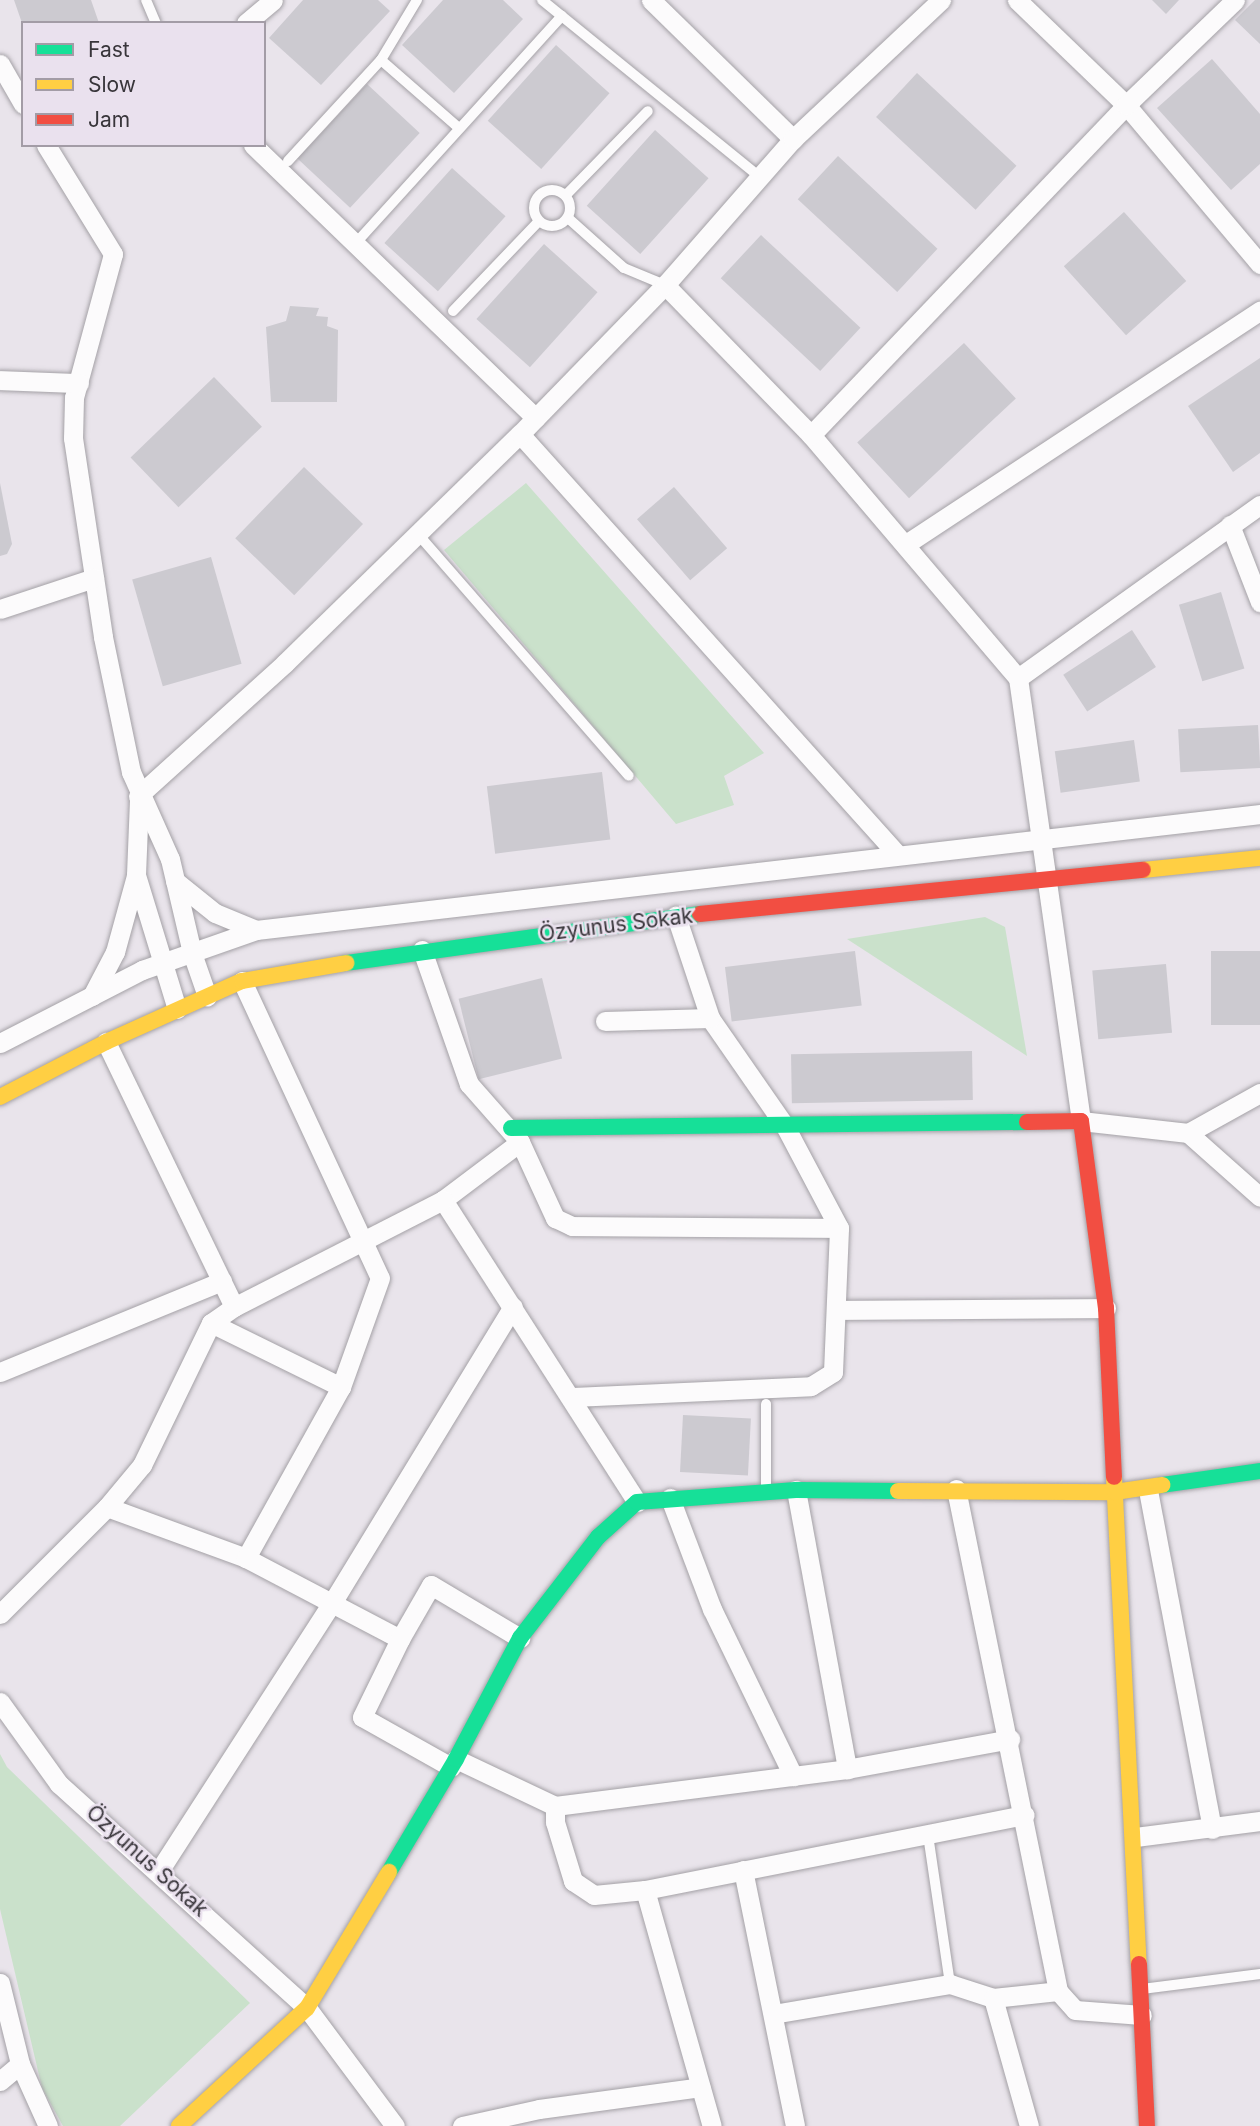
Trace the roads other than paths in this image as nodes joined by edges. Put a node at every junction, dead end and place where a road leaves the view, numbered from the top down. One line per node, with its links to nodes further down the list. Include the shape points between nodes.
1 (146, 0): 10 (lane)
2 (274, 0): 11 (street)
3 (418, 0): 12 (lane)
4 (542, 0): 9 (lane)
5 (650, 0): 18 (street)
6 (941, 0): 18 (street)
7 (1017, 0): 15 (street)
8 (1235, 0): 15 (street)
9 (562, 16): 17 (lane); 22 (lane)
10 (155, 21)
11 (248, 21)
12 (381, 60): 17 (lane); 21 (lane)
13 (0, 64): 14 (street)
14 (21, 100)
15 (1126, 105): 27 (street); 35 (street)
16 (648, 111): 23 (lane)
17 (459, 128): 26 (lane)
18 (793, 139): 22 (street)
19 (47, 147): 32 (street, via 113,254)
20 (255, 147): 26 (street)
21 (288, 161)
22 (760, 177): 28 (street)
23 (566, 194): 24 (lane, via 571,206); 25 (lane, via 554,189 537,197 534,210)
24 (568, 218): 25 (lane, via 551,226); 28 (lane, via 624,268)
25 (539, 221): 30 (lane)
26 (355, 244): 33 (street)
27 (1260, 264)
28 (665, 285): 33 (street); 35 (street)
29 (1260, 310): 39 (street)
30 (453, 311)
31 (0, 380): 32 (street)
32 (79, 383): 40 (street, via 73,438)
33 (536, 418): 34 (street)
34 (520, 434): 38 (street); 48 (street)
35 (811, 435): 39 (street)
36 (1260, 505): 37 (street)
37 (1230, 525): 41 (street); 43 (street)
38 (416, 532): 44 (lane); 45 (street, via 285,663)
39 (906, 544): 43 (street)
40 (94, 578): 42 (street); 45 (street)
41 (1260, 601)
42 (0, 609)
43 (1018, 678): 47 (street)
44 (629, 776)
45 (139, 798): 50 (street); 51 (street, via 170,859)
46 (1260, 814): 47 (street)
47 (1037, 836): 48 (street); 52 (street)
48 (897, 854): 54 (street)
49 (1260, 858): 52 (street, Özyunus Sokak)
50 (136, 875): 57 (street); 59 (street, via 114,951)
51 (175, 881): 54 (street, via 215,913); 56 (street)
52 (1044, 882): 53 (street, Özyunus Sokak); 68 (street)
53 (676, 916): 55 (street, Özyunus Sokak); 62 (street)
54 (256, 930): 56 (street)
55 (422, 950): 58 (street, Özyunus Sokak); 71 (street, via 469,1084)
56 (192, 953): 57 (street); 60 (street)
57 (163, 963): 59 (street); 61 (street)
58 (242, 981): 60 (street, Özyunus Sokak); 75 (street)
59 (92, 996): 65 (street)
60 (207, 996): 61 (street, Özyunus Sokak)
61 (177, 1009): 64 (street, Özyunus Sokak)
62 (710, 1018): 63 (street); 69 (street)
63 (605, 1021)
64 (106, 1041): 67 (street, Özyunus Sokak); 76 (street)
65 (0, 1043)
66 (1260, 1093): 70 (street)
67 (0, 1097)
68 (1081, 1121): 69 (street); 70 (street); 79 (street)
69 (785, 1126): 71 (street); 74 (street)
70 (1188, 1133): 72 (street)
71 (515, 1135): 73 (street); 74 (street, via 555,1218 572,1226)
72 (1260, 1197)
73 (443, 1200): 75 (street); 78 (street)
74 (839, 1228): 80 (street)
75 (361, 1244): 77 (street); 83 (street, via 380,1278)
76 (222, 1280): 77 (street); 82 (street)
77 (234, 1307): 81 (street)
78 (513, 1307): 84 (street); 96 (street)
79 (1106, 1308): 80 (street); 91 (street)
80 (838, 1310): 84 (street, via 833,1373 811,1386)
81 (211, 1324): 83 (street); 94 (street, via 142,1465)
82 (0, 1372)
83 (341, 1387): 95 (street)
84 (573, 1397): 93 (street)
85 (766, 1404): 90 (lane)
86 (1260, 1471): 89 (street)
87 (956, 1489): 88 (street); 91 (street); 101 (street)
88 (796, 1490): 90 (street); 103 (street)
89 (1148, 1490): 91 (street); 108 (street)
90 (766, 1491): 92 (street)
91 (1115, 1492): 110 (street)
92 (670, 1499): 93 (street); 104 (street, via 718,1622)
93 (637, 1502): 98 (street, via 598,1537)
94 (107, 1507): 95 (street); 97 (street)
95 (246, 1558): 96 (street)
96 (332, 1603): 99 (street); 112 (street)
97 (0, 1614)
98 (520, 1638): 99 (street, via 431,1585); 102 (street)
99 (400, 1639): 102 (street, via 362,1717)
100 (0, 1702): 112 (street, Özyunus Sokak, via 59,1784)
101 (1010, 1739): 103 (street); 106 (street)
102 (453, 1763): 105 (street); 120 (street)
103 (847, 1769): 104 (street)
104 (793, 1776): 105 (street)
105 (555, 1806): 113 (street, via 555,1822 573,1881 594,1895)
106 (1025, 1815): 109 (street); 118 (street)
107 (1260, 1821): 108 (street)
108 (1212, 1829): 110 (street)
109 (928, 1835): 111 (street); 116 (lane)
110 (1135, 1837): 117 (street)
111 (743, 1870): 113 (street); 121 (street)
112 (159, 1871): 120 (street, Özyunus Sokak)
113 (645, 1890): 125 (street)
114 (1260, 1974): 117 (lane)
115 (0, 1983): 123 (street)
116 (950, 1984): 119 (street); 121 (street)
117 (1141, 1989): 122 (street)
118 (1058, 1991): 119 (street); 122 (street, via 1075,2010)
119 (993, 1998): 132 (street)
120 (307, 2008): 127 (street); 128 (street, Özyunus Sokak)
121 (774, 2014): 131 (street)
122 (1142, 2015): 133 (street)
123 (20, 2064): 124 (street); 126 (street)
124 (0, 2081)
125 (701, 2087): 129 (street, via 539,2109); 130 (street)
126 (48, 2126)
127 (179, 2126)
128 (395, 2126)
129 (462, 2126)
130 (712, 2126)
131 (795, 2126)
132 (1029, 2126)
133 (1147, 2126)

